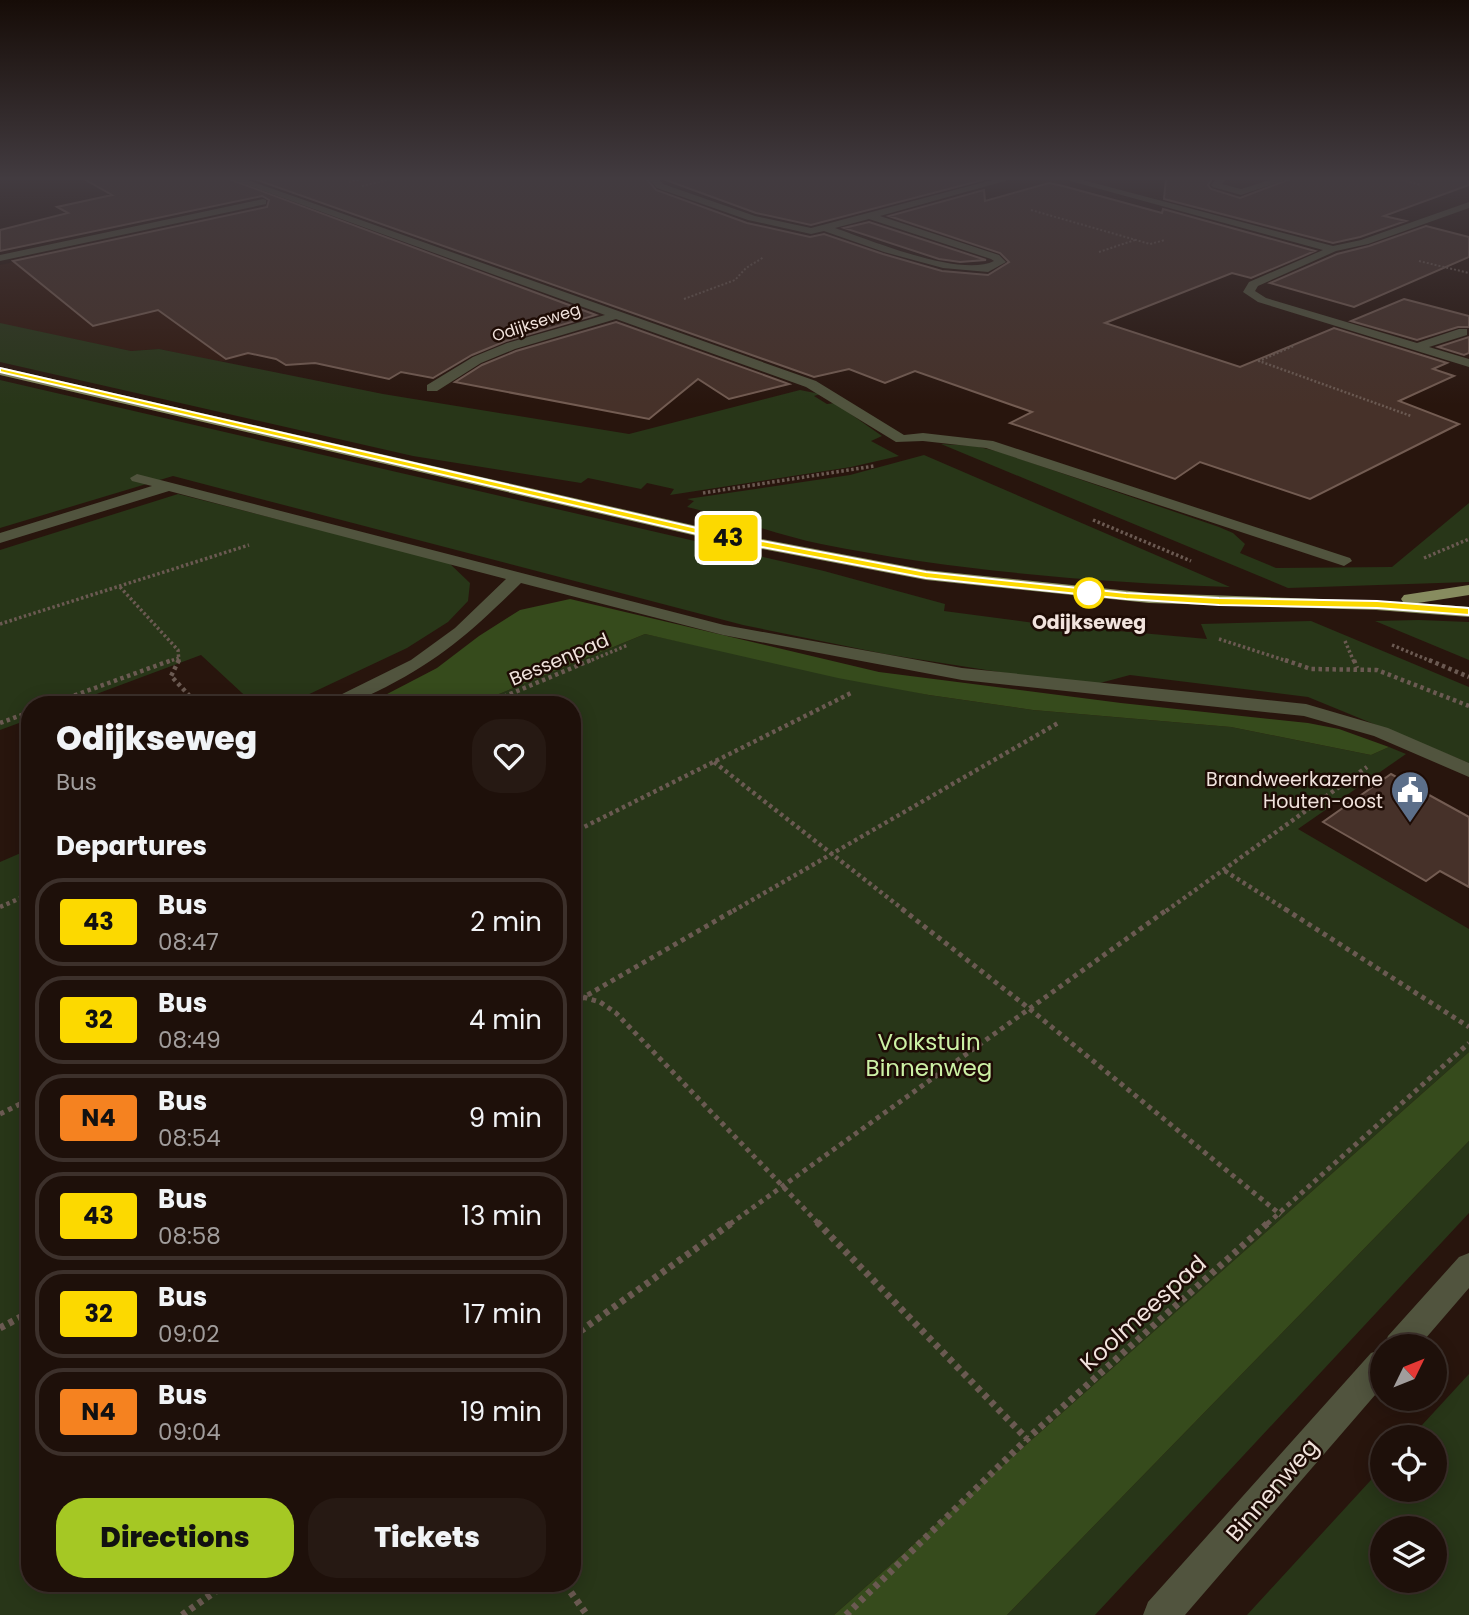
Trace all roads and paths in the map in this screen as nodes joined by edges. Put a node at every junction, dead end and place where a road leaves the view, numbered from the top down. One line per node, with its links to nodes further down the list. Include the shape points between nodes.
1 (17, 254): 6 (street)
2 (446, 254): 7 (street, Odijkseweg)
3 (909, 254): 4 (street, via 980,269 1001,262)
4 (987, 254)
5 (1319, 254): 8 (street, via 1253,284 1249,292)
6 (0, 258)
7 (616, 315): 13 (street, Odijkseweg, via 511,346 477,360); 22 (street, Odijkseweg, via 823,389 901,439 988,444)
8 (1340, 324): 10 (street); 14 (path, via 1259,361)
9 (1463, 332): 10 (street)
10 (1417, 347): 11 (street)
11 (1469, 363)
12 (0, 371): 26 (main road, via 836,560 1079,592)
13 (432, 388)
14 (1411, 415)
15 (877, 465): 18 (path)
16 (138, 478): 17 (street)
17 (165, 488): 19 (street); 23 (street)
18 (693, 495)
19 (0, 538)
20 (1469, 540): 22 (path, via 1402,566)
21 (249, 545): 24 (path)
22 (1344, 561)
23 (518, 576): 39 (street, via 461,632 417,664); 47 (street, via 723,630 962,674 1306,710 1381,732)
24 (120, 587): 28 (path); 33 (path, via 178,650)
25 (1469, 590): 26 (main road)
26 (1377, 605): 27 (main road)
27 (1469, 611)
28 (0, 625)
29 (1354, 634): 34 (path, via 1345,641)
30 (1216, 638): 34 (path, via 1311,669)
31 (1383, 641): 35 (path)
32 (632, 643): 40 (path, Bessenpad)
33 (178, 658): 37 (path); 38 (path, via 171,676)
34 (1357, 669): 41 (path, via 1384,672)
35 (1469, 677)
36 (863, 687): 46 (path)
37 (73, 696)
38 (190, 696)
39 (353, 696)
40 (505, 696)
41 (1469, 706)
42 (21, 715): 44 (path)
43 (1065, 719): 49 (path)
44 (0, 723)
45 (1376, 761): 50 (path)
46 (714, 762): 48 (path); 49 (path)
47 (1469, 771)
48 (581, 828)
49 (830, 855): 53 (path); 54 (path)
50 (1224, 871): 54 (path); 55 (path)
51 (21, 898): 52 (path)
52 (0, 907)
53 (583, 997): 59 (path, via 616,1013)
54 (1031, 1010): 59 (path); 60 (path)
55 (1469, 1027)
56 (1469, 1043): 60 (path, Koolmeespad)
57 (21, 1104): 58 (path)
58 (0, 1114)
59 (783, 1187): 64 (path); 67 (path)
60 (1281, 1215): 67 (path, Koolmeespad)
61 (1469, 1266): 65 (street)
62 (21, 1316): 63 (path)
63 (0, 1328)
64 (581, 1332)
65 (1410, 1334)
66 (1370, 1378): 73 (street, Binnenweg)
67 (1027, 1439): 72 (path, Koolmeespad)
68 (214, 1592): 70 (path)
69 (571, 1592): 71 (path)
70 (181, 1615)
71 (587, 1615)
72 (846, 1615)
73 (1161, 1615)

